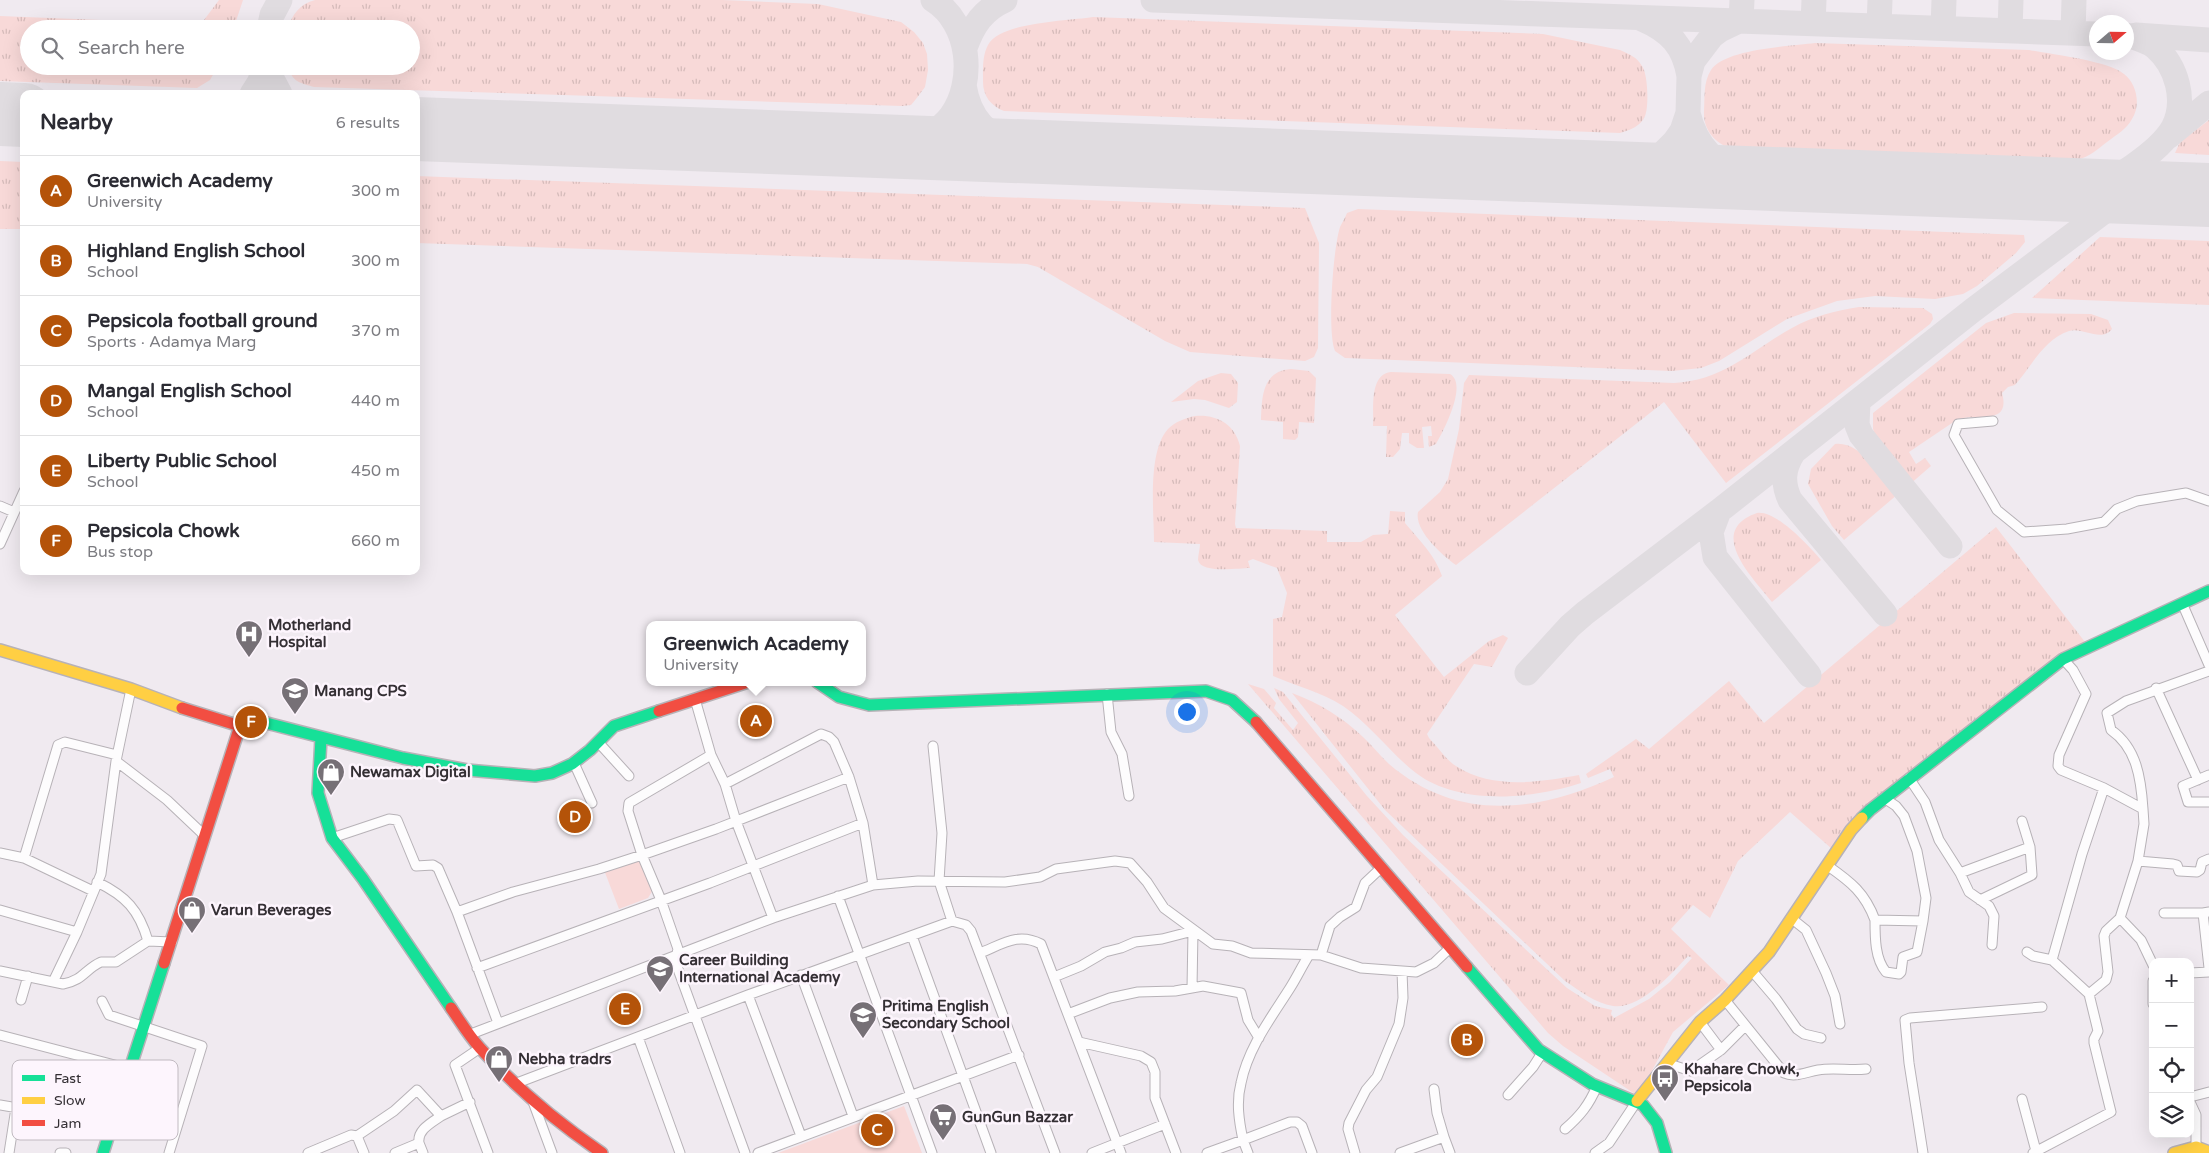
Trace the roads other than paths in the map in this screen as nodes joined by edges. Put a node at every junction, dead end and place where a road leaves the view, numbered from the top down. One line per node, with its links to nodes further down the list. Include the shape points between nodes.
1 (1993, 421): 3 (street, via 1958,424 1954,435 1997,510 2024,532 2067,530 2104,522 2117,509 2138,501 2186,493)
2 (20, 499): 5 (street)
3 (2209, 501)
4 (0, 506): 5 (street)
5 (14, 512): 6 (street)
6 (0, 544)
7 (2209, 591): 8 (main road)
8 (2182, 603): 10 (main road); 11 (street)
9 (0, 650): 16 (main road)
10 (2063, 659): 29 (main road); 32 (street, via 2086,694 2059,755 2058,766)
11 (2209, 665)
12 (2209, 671): 15 (street)
13 (736, 686): 18 (main road)
14 (822, 686): 17 (main road, via 839,697 869,705)
15 (2156, 688): 30 (street); 37 (street, via 2126,700 2107,713 2111,730 2122,737 2130,749 2137,768)
16 (131, 689): 19 (main road); 24 (street)
17 (1107, 694): 33 (street, via 1110,732 1122,754); 51 (main road, via 1203,690 1221,693 1233,700 1272,740)
18 (695, 699): 21 (main road, via 614,726); 23 (street)
19 (240, 726): 20 (main road, via 243,717); 41 (main road)
20 (321, 738): 25 (main road, via 474,772 539,776); 42 (main road, via 318,787)
21 (600, 743): 25 (main road); 27 (street)
22 (933, 746): 53 (street, via 942,833)
23 (711, 755): 31 (street); 45 (street, via 629,803 628,811)
24 (116, 758): 41 (street); 46 (street, via 65,742 58,744); 55 (street, via 101,874)
25 (574, 763): 36 (street)
26 (2209, 775): 30 (street)
27 (629, 776)
28 (849, 777): 31 (street, via 834,742 821,734); 38 (street); 40 (street)
29 (1909, 778): 34 (main road); 52 (street, via 1925,802 1939,840)
30 (2198, 780): 35 (street, via 2183,786 2188,802)
31 (725, 784): 38 (street)
32 (2104, 788): 37 (street); 83 (street)
33 (1129, 796)
34 (1884, 798): 50 (main road, via 1861,819); 68 (street, via 1904,816 1917,851 1926,898)
35 (2209, 802)
36 (592, 803)
37 (2143, 809): 48 (street)
38 (736, 821): 45 (street); 49 (street)
39 (2022, 821): 43 (street)
40 (863, 823): 49 (street); 54 (street)
41 (206, 836): 73 (main road)
42 (332, 838): 60 (street, via 389,818 397,820 416,866 433,865 438,868); 110 (main road)
43 (2030, 847): 52 (street); 58 (street, via 2032,875)
44 (0, 853): 46 (street)
45 (642, 855): 57 (street); 60 (street, via 513,892)
46 (24, 858): 55 (street)
47 (2209, 859): 48 (street, via 2202,862 2197,872 2179,871 2173,864)
48 (2138, 861): 65 (street)
49 (752, 865): 57 (street); 63 (street)
50 (1828, 866): 64 (main road); 66 (street, via 1865,897)
51 (1381, 868): 75 (main road); 81 (street, via 1365,883 1356,907 1330,926)
52 (1960, 873): 58 (street, via 1969,892)
53 (939, 881): 54 (street); 67 (street); 69 (street, via 1011,882 1040,877 1056,869 1115,861 1130,863 1164,908)
54 (873, 885): 56 (street)
55 (95, 887): 70 (street); 72 (street, via 118,892 126,899)
56 (838, 896): 63 (street); 79 (street)
57 (661, 900): 78 (street, via 678,949); 84 (street)
58 (1980, 900): 74 (street, via 1989,906 1994,916)
59 (0, 910): 70 (street)
60 (457, 912): 84 (street)
61 (2206, 912): 62 (street); 85 (street)
62 (2164, 913)
63 (773, 918): 78 (street)
64 (1791, 918): 88 (main road); 106 (street, via 1806,930 1826,973 1835,996)
65 (2120, 918): 82 (street, via 2141,940); 96 (street, via 2104,936 2106,980)
66 (1875, 920): 68 (street); 68 (street, via 1875,943 1882,967 1895,975 1901,972 1903,957 1917,952)
67 (952, 921): 71 (street); 77 (street, via 971,930)
68 (1923, 921)
69 (1193, 931): 80 (street, via 1213,944 1251,953); 93 (street, via 1135,942 1105,952); 95 (street)
70 (77, 932): 94 (street)
71 (912, 936): 79 (street); 123 (street)
72 (148, 941): 73 (street); 94 (street, via 116,962 97,963 73,982)
73 (172, 942): 107 (main road)
74 (1992, 945)
75 (1450, 948): 87 (street, via 1434,963 1416,972); 117 (main road)
76 (2028, 952): 83 (street, via 2032,956)
77 (980, 953): 93 (street, via 1020,937 1029,938 1041,944); 118 (street)
78 (675, 955): 103 (street); 104 (street)
79 (860, 955): 92 (street); 128 (street)
80 (1309, 955): 81 (street); 112 (street)
81 (1321, 955): 87 (street, via 1361,968)
82 (2150, 958)
83 (2052, 960): 96 (street)
84 (477, 968): 104 (street)
85 (2209, 968)
86 (0, 971): 91 (street)
87 (1402, 971): 177 (street, via 1403,998 1399,1024 1377,1077 1366,1090 1349,1123)
88 (1753, 972): 99 (main road); 113 (street, via 1797,1029)
89 (2209, 972): 90 (street)
90 (2194, 973)
91 (28, 976): 94 (street); 98 (street)
92 (801, 976): 97 (street); 137 (street)
93 (1054, 977): 102 (street)
94 (53, 982)
95 (1192, 988): 102 (street, via 1125,994); 112 (street, via 1203,986 1241,993 1248,1020)
96 (2089, 994): 151 (street, via 2098,1031 2094,1044 2111,1112)
97 (748, 995): 103 (street); 143 (street)
98 (21, 1000)
99 (1725, 1000): 105 (main road); 108 (street)
100 (102, 1001): 107 (street, via 109,1015)
101 (2042, 1007): 182 (street, via 1906,1020)
102 (1068, 1014): 114 (street)
103 (694, 1016): 111 (street); 166 (street)
104 (498, 1022): 110 (street)
105 (1700, 1022): 116 (street); 121 (main road)
106 (1840, 1024)
107 (144, 1026): 120 (main road); 138 (street, via 202,1046)
108 (1745, 1026): 116 (street); 122 (street, via 1773,1062 1791,1076 1820,1070)
109 (0, 1034): 119 (street)
110 (470, 1034): 115 (main road)
111 (638, 1037): 124 (street); 165 (street)
112 (1259, 1038): 147 (street, via 1240,1083 1239,1119)
113 (1822, 1038)
114 (1079, 1042): 139 (street, via 1141,1056 1151,1062 1155,1072 1155,1098); 149 (street)
115 (480, 1048): 124 (main road); 134 (street, via 455,1065)
116 (1721, 1050): 121 (street, via 1691,1071)
117 (1542, 1053): 125 (main road); 129 (street)
118 (1019, 1055): 123 (street); 170 (street)
119 (97, 1060)
120 (133, 1060)
121 (1669, 1064): 133 (main road)
122 (1866, 1069)
123 (964, 1075): 128 (street); 169 (street)
124 (517, 1083): 131 (main road)
125 (1597, 1086): 133 (main road); 140 (street, via 1586,1108)
126 (1434, 1089): 144 (street)
127 (2209, 1092): 130 (street)
128 (911, 1095): 137 (street); 168 (street)
129 (1508, 1095)
130 (2194, 1096)
131 (532, 1099): 163 (street); 164 (main road)
132 (2022, 1099): 151 (street)
133 (1637, 1101): 180 (street, via 1609,1142); 181 (main road, via 1662,1132)
134 (470, 1102): 136 (street); 162 (street)
135 (2194, 1111): 150 (street)
136 (441, 1116): 142 (street, via 417,1090); 148 (street, via 420,1132)
137 (853, 1116): 143 (street)
138 (178, 1124)
139 (1165, 1124): 149 (street); 173 (street)
140 (1565, 1129)
141 (12, 1134): 153 (street)
142 (358, 1136): 158 (street, via 351,1134); 159 (street)
143 (801, 1136): 167 (street)
144 (1444, 1137): 178 (street); 179 (street)
145 (107, 1140): 156 (main road)
146 (173, 1140): 157 (street)
147 (1243, 1140): 174 (street); 175 (street); 176 (street, via 1297,1122 1302,1126)
148 (419, 1143): 160 (street); 161 (street)
149 (1118, 1143): 171 (street); 172 (street)
150 (2196, 1147): 152 (main road); 183 (main road)
151 (2035, 1152)
152 (2209, 1152)
153 (9, 1153)
154 (60, 1153): 155 (street)
155 (66, 1153)
156 (103, 1153)
157 (169, 1153)
158 (308, 1153)
159 (364, 1153)
160 (395, 1153)
161 (423, 1153)
162 (488, 1153)
163 (552, 1153)
164 (602, 1153)
165 (680, 1153)
166 (745, 1153)
167 (758, 1153)
168 (932, 1153)
169 (991, 1153)
170 (1055, 1153)
171 (1092, 1153)
172 (1121, 1153)
173 (1176, 1153)
174 (1207, 1153)
175 (1248, 1153)
176 (1312, 1153)
177 (1355, 1153)
178 (1400, 1153)
179 (1450, 1153)
180 (1595, 1153)
181 (1666, 1153)
182 (1923, 1153)
183 (2174, 1153)

